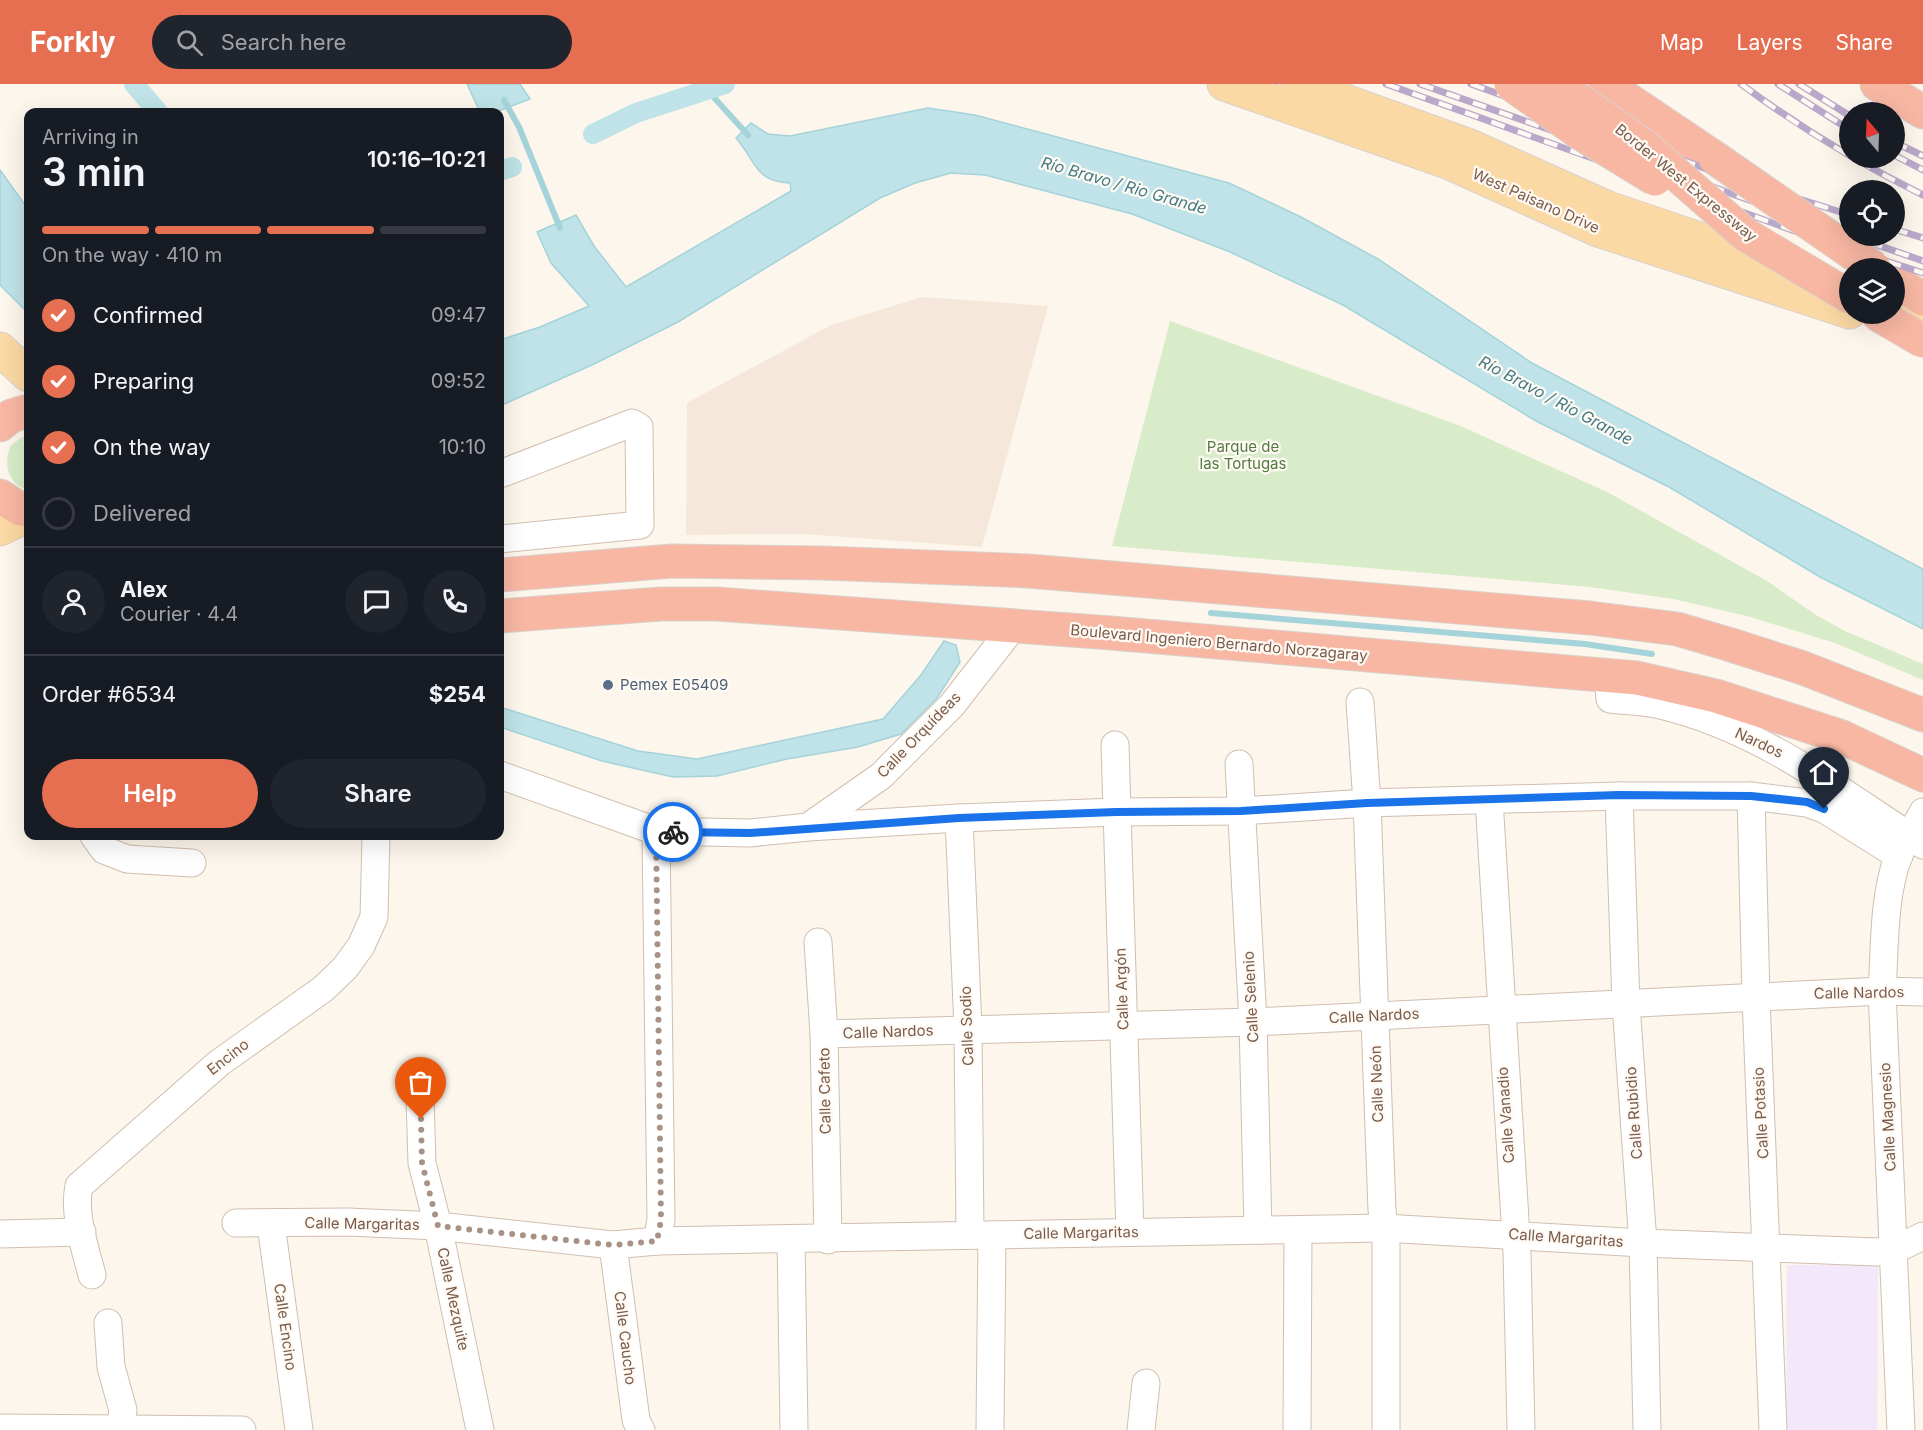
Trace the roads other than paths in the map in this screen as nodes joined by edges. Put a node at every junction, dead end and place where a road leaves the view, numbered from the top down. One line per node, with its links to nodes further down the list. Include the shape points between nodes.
1 (1224, 84): 16 (main road, West Paisano Drive, via 1450,163 1598,230)
2 (1298, 84): 12 (main road, West Paisano Drive, via 1470,146 1608,208)
3 (1510, 84): 10 (highway, bridge, via 1580,133)
4 (1556, 84): 10 (highway, Border West Expressway, bridge, via 1642,145)
5 (1605, 84): 9 (highway, Border West Expressway)
6 (1634, 84): 9 (highway)
7 (1877, 84): 8 (highway)
8 (1923, 112)
9 (1715, 158): 11 (highway, Border West Expressway, bridge)
10 (1746, 235): 14 (highway, Border West Expressway, bridge)
11 (1860, 258)
12 (1839, 285)
13 (1905, 288): 15 (highway)
14 (1839, 290)
15 (1923, 299)
16 (1839, 308)
17 (1905, 308): 18 (main road)
18 (1923, 314)
19 (1887, 324): 21 (main road)
20 (1894, 324): 22 (highway, bridge)
21 (1923, 335)
22 (1923, 341)
23 (0, 349): 24 (main road)
24 (24, 371)
25 (24, 412): 26 (highway)
26 (0, 425)
27 (504, 472): 32 (street, via 632,423 639,427 640,525)
28 (0, 496): 29 (highway)
29 (24, 510)
30 (24, 518): 31 (main road)
31 (0, 529)
32 (504, 539)
33 (579, 569): 34 (highway); 35 (highway); 40 (highway, via 672,561 756,560 1017,571 1590,618 1677,629 1803,668)
34 (504, 575)
35 (579, 610): 36 (highway, Boulevard Ingeniero Bernardo Norzagaray); 37 (highway, Boulevard Ingeniero Bernardo Norzagaray, via 717,604)
36 (504, 616)
37 (1014, 627): 38 (highway, Boulevard Ingeniero Bernardo Norzagaray, via 1476,662); 53 (street, Calle Orquídeas, via 952,705 881,776)
38 (1609, 688): 43 (highway, Boulevard Ingeniero Bernardo Norzagaray, via 1637,678 1716,696 1842,737); 57 (street, Nardos, via 1701,718 1788,756)
39 (1360, 702): 48 (street, Calle Neón)
40 (1923, 715)
41 (1115, 745): 50 (street, Calle Argón)
42 (1239, 764): 49 (street, Calle Selenio)
43 (1923, 775)
44 (504, 776): 54 (street, Calle Orquídeas)
45 (1619, 795): 46 (street, Calle Orquídeas); 47 (street, Calle Orquídeas); 63 (street, Calle Rubidio)
46 (1751, 796): 57 (street, Calle Orquídeas, via 1807,802); 62 (street, Calle Potasio)
47 (1488, 800): 48 (street, Calle Orquídeas); 64 (street, Calle Vanadio)
48 (1367, 803): 49 (street, Calle Orquídeas); 65 (street, Calle Neón)
49 (1241, 811): 50 (street, Calle Orquídeas); 66 (street, Calle Selenio)
50 (1116, 812): 52 (street, Calle Orquídeas); 67 (street, Calle Argón)
51 (1923, 812): 57 (street, Calle Magnesio)
52 (959, 818): 53 (street, Calle Orquídeas); 68 (street, Calle Sodio)
53 (808, 827): 54 (street, Calle Orquídeas, via 750,833)
54 (656, 831): 85 (street, via 661,1220)
55 (97, 840): 58 (street, via 104,850 127,859)
56 (376, 840): 77 (street, Encino, via 374,917 361,946 345,968 219,1063 84,1180 77,1196)
57 (1910, 846): 60 (street, Calle Magnesio, via 1890,893)
58 (192, 863)
59 (819, 942): 69 (street, Calle Cafeto)
60 (1882, 991): 61 (street, Calle Nardos); 62 (street, Calle Nardos); 89 (street, Calle Magnesio)
61 (1923, 992)
62 (1756, 997): 63 (street, Calle Nardos); 88 (street, Calle Potasio)
63 (1626, 1004): 64 (street, Calle Nardos); 86 (street, Calle Rubidio)
64 (1500, 1011): 65 (street, Calle Nardos); 80 (street, Calle Vanadio)
65 (1375, 1016): 66 (street, Calle Nardos); 74 (street, Calle Neón)
66 (1253, 1022): 67 (street, Calle Nardos); 75 (street, Calle Selenio)
67 (1123, 1024): 68 (street, Calle Nardos); 78 (street, Calle Argón)
68 (968, 1028): 69 (street, Calle Nardos); 81 (street, Calle Sodio)
69 (825, 1034): 84 (street, Calle Cafeto)
70 (420, 1098): 73 (street, Calle Mezquite, via 422,1163)
71 (236, 1223): 72 (street, Calle Margaritas)
72 (271, 1224): 73 (street, Calle Margaritas); 96 (street, Calle Encino)
73 (438, 1226): 87 (street, Calle Margaritas); 97 (street, Calle Mezquite)
74 (1384, 1228): 76 (street, Calle Margaritas); 80 (street, Calle Margaritas); 103 (street, Calle Neón)
75 (1258, 1230): 76 (street, Calle Margaritas); 78 (street, Calle Margaritas)
76 (1298, 1230): 102 (street)
77 (82, 1232): 79 (street); 90 (street, Encino)
78 (1130, 1232): 81 (street, Calle Margaritas)
79 (0, 1234)
80 (1515, 1234): 86 (street, Calle Margaritas); 104 (street, Calle Vanadio)
81 (981, 1235): 84 (street, Calle Margaritas); 100 (street, Calle Sodio)
82 (1923, 1236): 89 (street, Calle Margaritas)
83 (791, 1239): 84 (street, Calle Margaritas); 85 (street, Calle Margaritas); 99 (street)
84 (828, 1240)
85 (657, 1241): 87 (street, Calle Margaritas)
86 (1643, 1243): 88 (street, Calle Margaritas); 105 (street, Calle Rubidio)
87 (613, 1245): 98 (street, Calle Caucho, via 636,1420)
88 (1768, 1248): 89 (street, Calle Margaritas); 106 (street, Calle Potasio)
89 (1894, 1250): 107 (street, Calle Magnesio)
90 (92, 1275)
91 (108, 1323): 94 (street, via 111,1367 123,1410)
92 (1146, 1383): 101 (street)
93 (0, 1428): 94 (street)
94 (119, 1429): 95 (street)
95 (242, 1430)
96 (298, 1430)
97 (480, 1430)
98 (641, 1430)
99 (794, 1430)
100 (990, 1430)
101 (1141, 1430)
102 (1297, 1430)
103 (1386, 1430)
104 (1521, 1430)
105 (1647, 1430)
106 (1773, 1430)
107 (1901, 1430)

